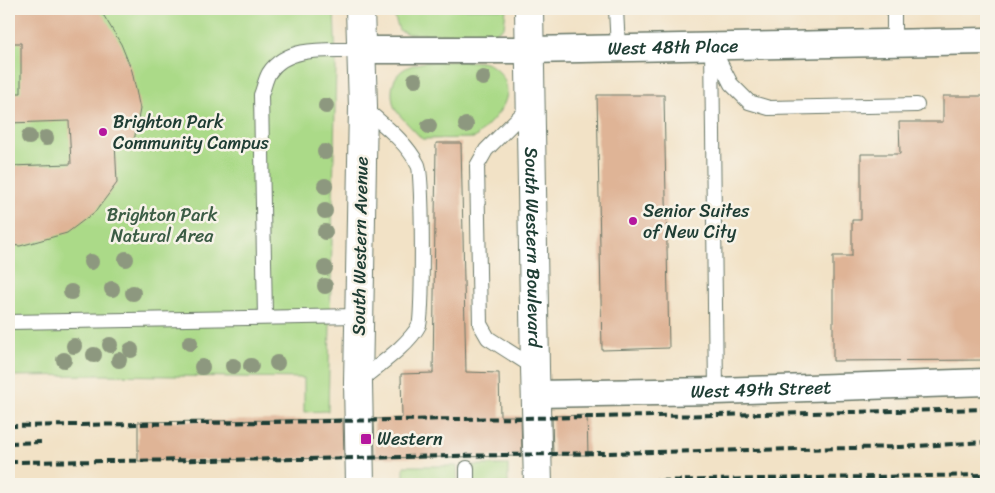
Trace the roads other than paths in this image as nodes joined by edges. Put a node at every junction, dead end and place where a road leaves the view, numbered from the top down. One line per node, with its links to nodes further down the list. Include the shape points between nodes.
1 (360, 9): 9 (main road, South Western Avenue)
2 (529, 9): 10 (main road, South Western Boulevard)
3 (616, 9): 8 (lane)
4 (894, 9): 6 (lane)
5 (986, 41): 6 (street, West 48th Place)
6 (894, 43): 7 (street, West 48th Place)
7 (712, 46): 8 (street, West 48th Place); 11 (lane, via 730,84 749,102 769,108); 20 (lane)
8 (618, 48): 10 (street, West 48th Place)
9 (361, 50): 10 (street, West 48th Place); 13 (main road, South Western Avenue); 14 (lane, via 296,54 269,74 261,96)
10 (530, 50): 12 (main road, South Western Boulevard)
11 (917, 105)
12 (531, 106): 17 (main road, South Western Boulevard); 17 (lane, via 486,150 477,166 477,185 480,324 488,338)
13 (363, 107): 15 (main road, South Western Avenue); 19 (lane, via 404,144 420,167 422,252 420,323 411,338)
14 (265, 316): 15 (lane); 16 (lane)
15 (358, 316): 19 (main road, South Western Avenue)
16 (9, 322)
17 (535, 381): 20 (street, West 49th Street); 24 (main road, South Western Boulevard)
18 (986, 382): 20 (street, West 49th Street)
19 (358, 383): 22 (main road, South Western Avenue)
20 (716, 391)
21 (467, 468): 23 (lane)
22 (360, 484)
23 (467, 484)
24 (538, 484)

